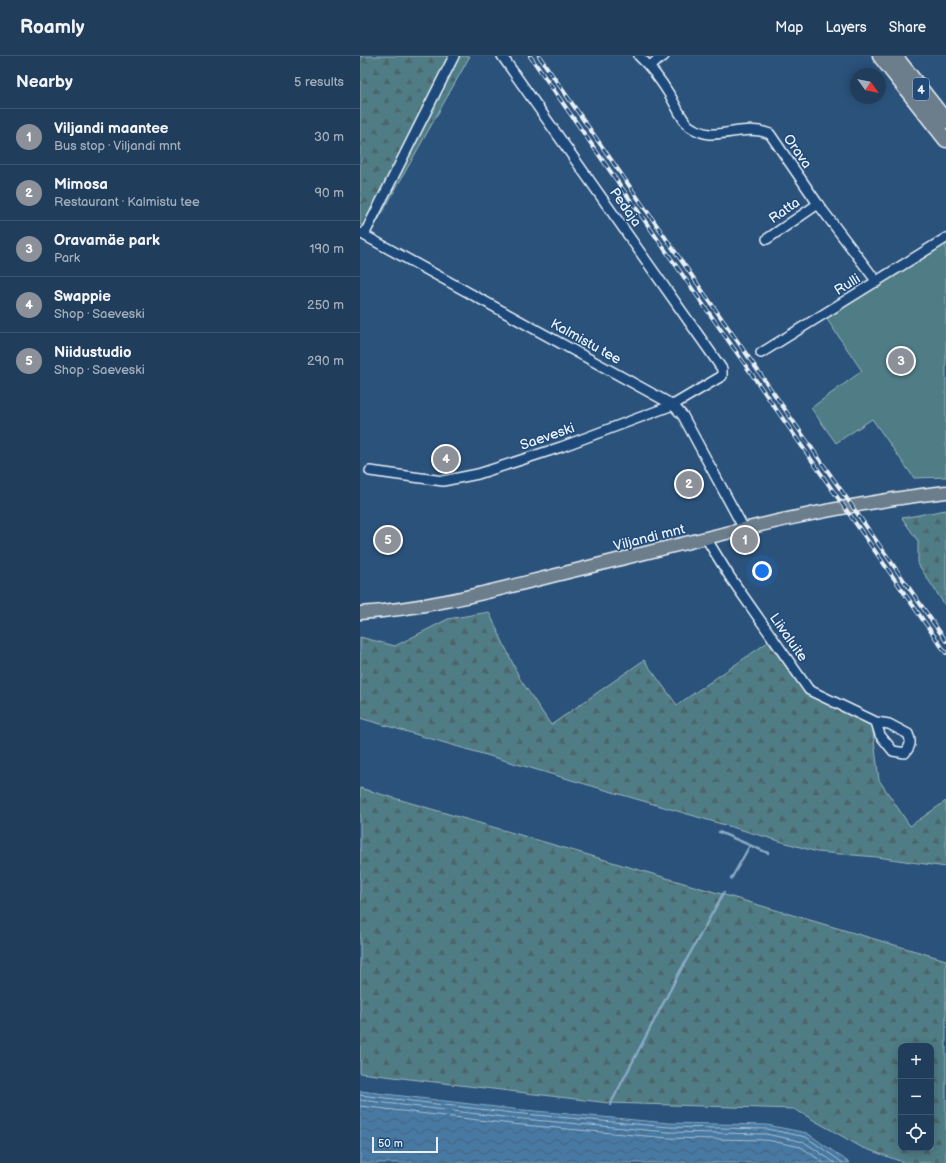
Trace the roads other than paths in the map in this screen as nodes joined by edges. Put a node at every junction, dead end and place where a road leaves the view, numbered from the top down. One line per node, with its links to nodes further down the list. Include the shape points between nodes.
1 (454, 56): 11 (street)
2 (502, 56): 16 (street, Pedaja, via 714,357 722,369)
3 (639, 56): 7 (street, Orava)
4 (664, 56): 7 (street)
5 (880, 56): 9 (highway, 4)
6 (896, 56): 8 (highway, 4)
7 (649, 66): 10 (street, Orava, via 666,88 688,125 701,133 750,130 770,134)
8 (946, 121)
9 (946, 140)
10 (818, 204): 13 (street, Ratta); 14 (street, Orava)
11 (362, 234): 17 (street, Kalmistu tee)
12 (946, 238): 14 (street, Rulli)
13 (767, 239)
14 (877, 282): 15 (street, Rulli)
15 (761, 353)
16 (722, 376): 17 (street, Saeveski)
17 (673, 405): 18 (street, Saeveski, via 561,447 478,474 443,481); 20 (street, Kalmistu tee, via 683,416)
18 (370, 471)
19 (946, 492): 20 (main road, Viljandi mnt, via 852,505)
20 (744, 529): 21 (main road, Viljandi mnt)
21 (706, 538): 22 (main road, Viljandi mnt, via 446,602 384,612); 23 (street, Liivaluite, via 730,577 809,690)
22 (360, 613)
23 (876, 722)

